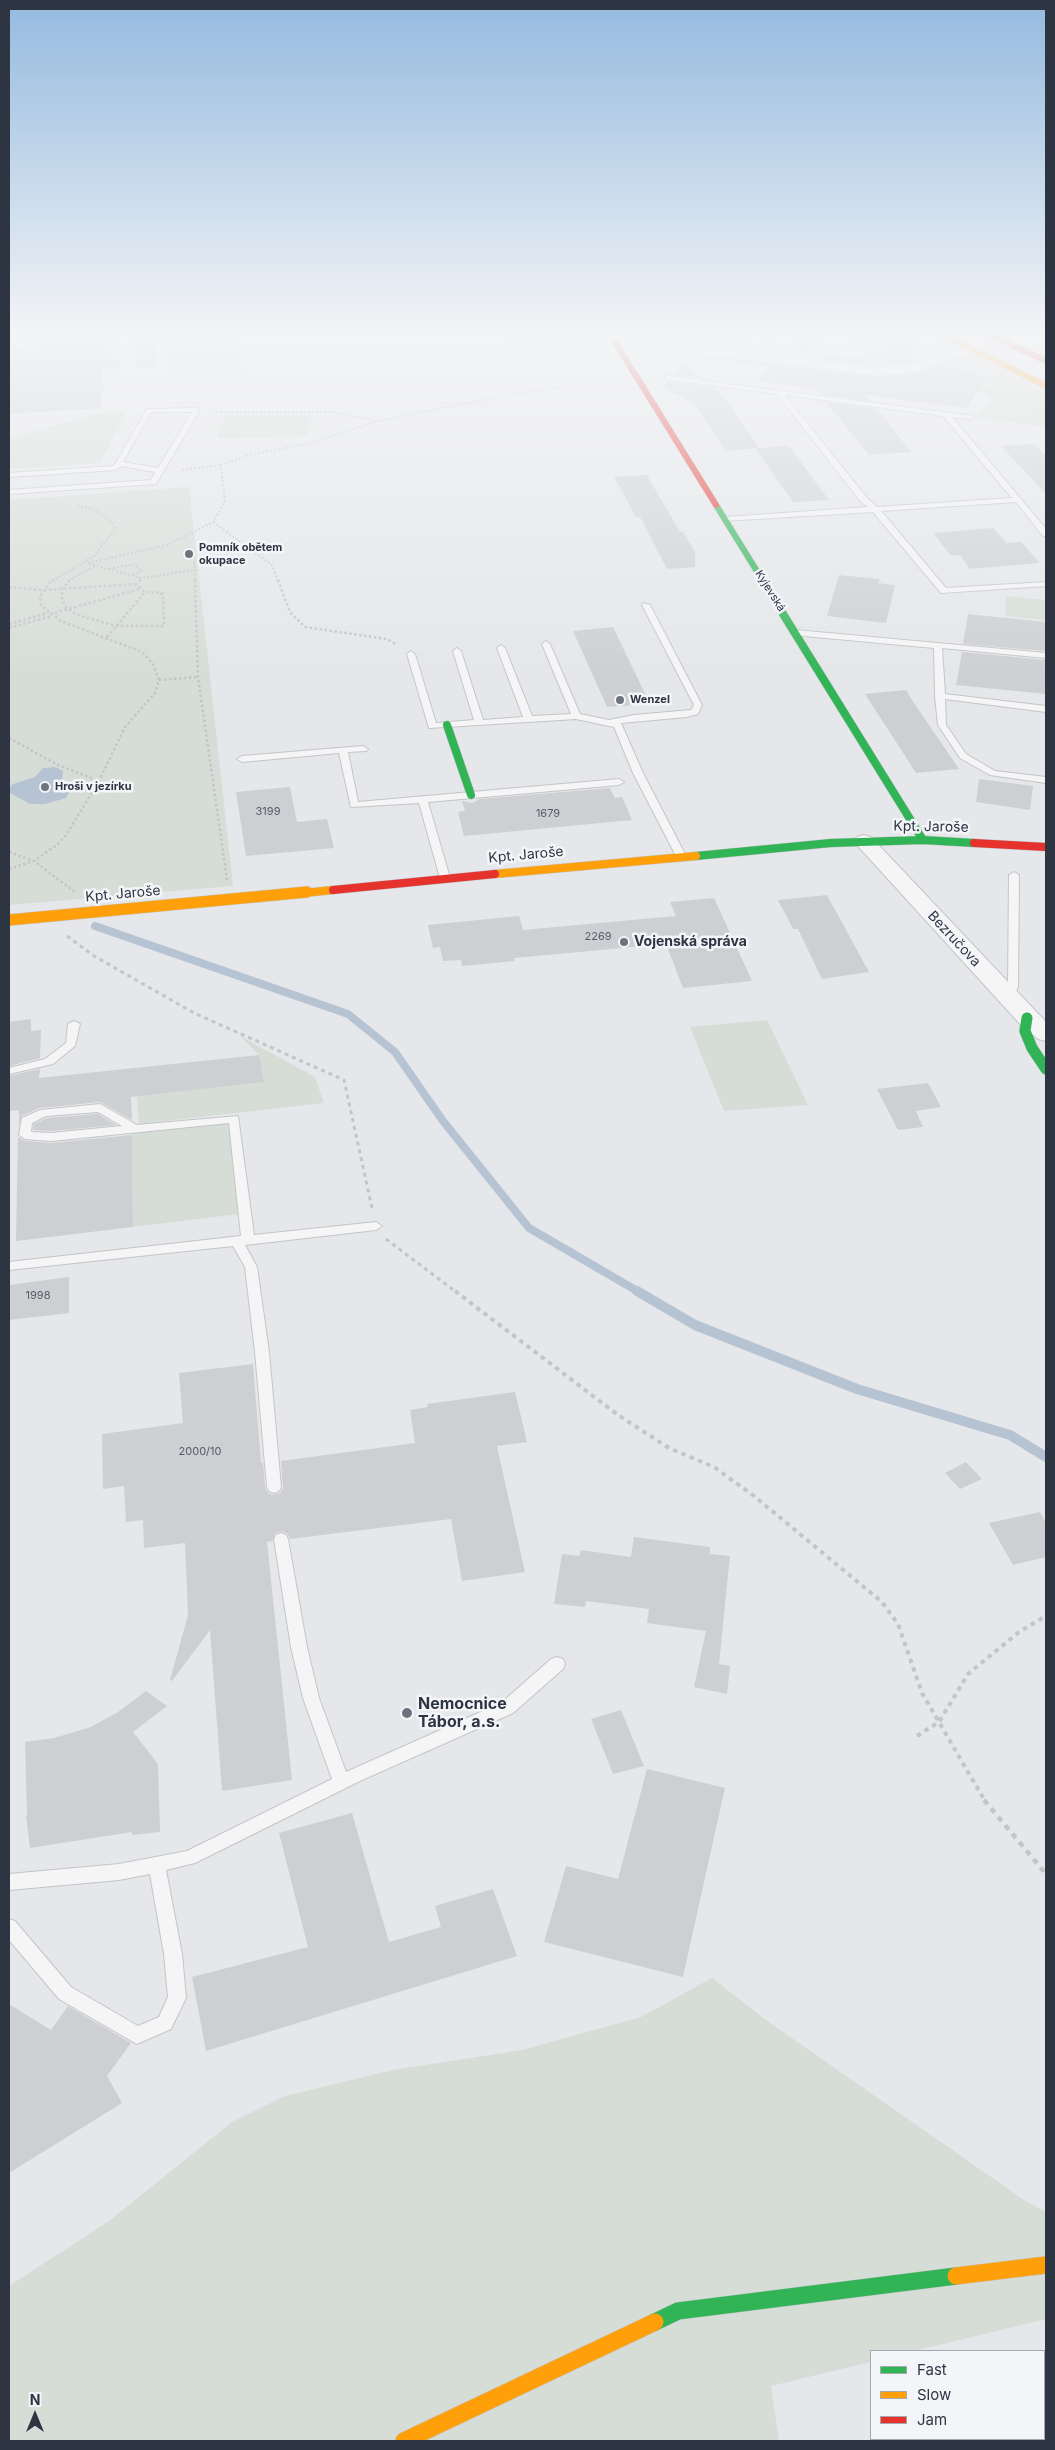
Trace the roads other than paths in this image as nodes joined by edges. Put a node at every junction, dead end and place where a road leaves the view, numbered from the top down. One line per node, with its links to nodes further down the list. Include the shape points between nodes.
1 (126, 450): 6 (lane)
2 (173, 450): 7 (lane)
3 (682, 450): 12 (street, Kyjevská)
4 (825, 450): 11 (lane, via 864,500)
5 (976, 450): 10 (lane)
6 (119, 463): 7 (lane); 8 (lane, via 116,468)
7 (160, 471): 9 (lane, via 153,482)
8 (9, 475)
9 (9, 492)
10 (1017, 500): 11 (lane); 13 (lane)
11 (876, 510): 12 (lane); 14 (lane, via 944,591)
12 (726, 520): 16 (street, Kyjevská)
13 (1046, 534)
14 (1046, 584)
15 (646, 605): 28 (lane, via 698,705 695,712 687,714)
16 (796, 633): 18 (lane); 37 (street, Kyjevská)
17 (546, 644): 25 (lane)
18 (938, 644): 22 (lane); 23 (lane)
19 (501, 648): 26 (lane)
20 (457, 651): 27 (lane)
21 (411, 654): 29 (lane, via 432,726)
22 (1046, 655)
23 (939, 696): 24 (lane); 33 (lane, via 942,725 963,756 993,773)
24 (1046, 709)
25 (576, 716): 26 (lane); 28 (lane)
26 (528, 718): 27 (lane)
27 (479, 722): 29 (lane)
28 (610, 723): 40 (lane, via 618,725 638,773)
29 (447, 724): 35 (street)
30 (363, 749): 31 (lane)
31 (343, 750): 32 (lane); 36 (lane, via 354,805)
32 (242, 759)
33 (1046, 780)
34 (619, 782): 35 (lane)
35 (471, 795): 36 (lane)
36 (423, 800): 42 (lane)
37 (923, 840): 38 (street, Kpt. Jaroše); 39 (street, Kpt. Jaroše)
38 (864, 841): 40 (street, Kpt. Jaroše); 44 (street, Bezručova)
39 (1046, 847)
40 (681, 856): 42 (street, Kpt. Jaroše)
41 (1014, 875): 44 (lane, via 1013,987)
42 (445, 878): 43 (street, Kpt. Jaroše)
43 (9, 920)
44 (1008, 997): 45 (street, Bezručova)
45 (1037, 1019): 47 (street, Bezručova); 48 (street, via 1026,1031 1032,1048)
46 (74, 1024): 49 (lane, via 71,1044 49,1062)
47 (1046, 1034)
48 (1046, 1069)
49 (9, 1071)
50 (135, 1129): 50 (lane, via 51,1137 25,1135 26,1121 44,1113 100,1108); 52 (lane, via 234,1119)
51 (376, 1226): 52 (lane)
52 (243, 1242): 53 (lane); 54 (lane, via 251,1267 262,1352)
53 (9, 1266)
54 (274, 1487)
55 (281, 1539): 57 (lane, via 301,1656)
56 (557, 1664): 57 (lane, via 507,1708)
57 (342, 1783): 58 (lane, via 189,1858)
58 (157, 1864): 59 (lane, via 119,1872); 60 (lane, via 173,1954 177,1998 164,2023 137,2035 65,1993)
59 (9, 1882)
60 (9, 1926)
61 (1046, 2265): 62 (street, via 678,2311)
62 (404, 2441)

